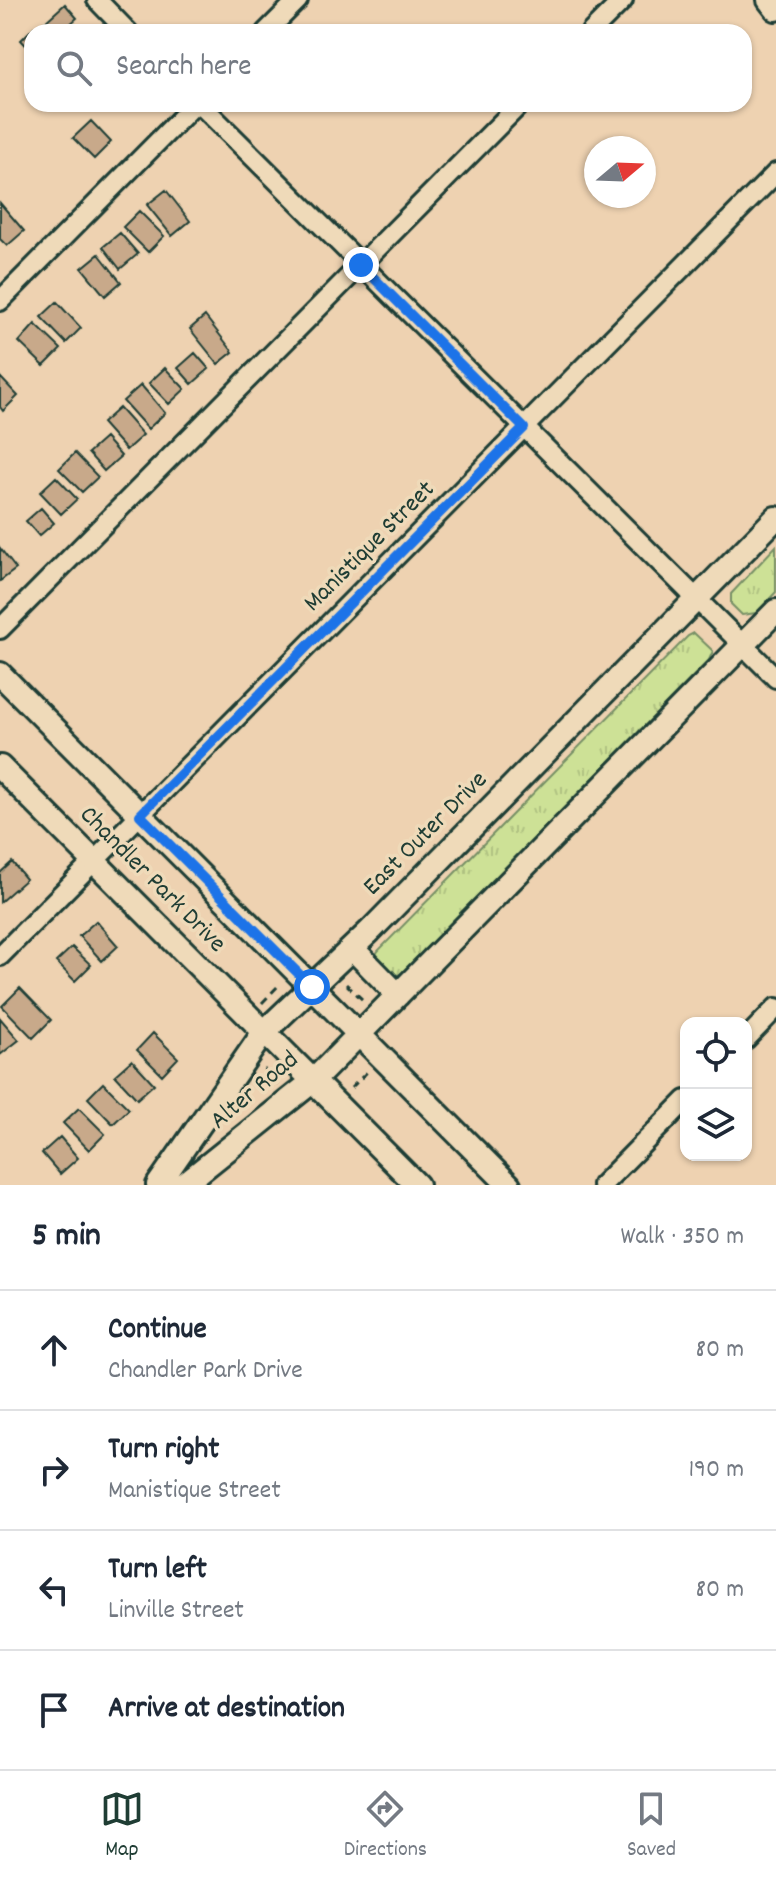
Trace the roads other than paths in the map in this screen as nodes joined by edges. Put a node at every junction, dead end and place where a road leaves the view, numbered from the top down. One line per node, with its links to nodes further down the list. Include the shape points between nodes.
1 (97, 0): 6 (street)
2 (298, 0): 7 (street)
3 (623, 0): 8 (street)
4 (769, 0): 5 (street)
5 (776, 9)
6 (120, 24)
7 (274, 24)
8 (599, 24)
9 (189, 112): 14 (street)
10 (205, 112): 13 (street)
11 (512, 112): 13 (street)
12 (776, 173): 15 (street, Manistique Street)
13 (361, 265): 15 (street); 19 (street)
14 (0, 301)
15 (524, 428): 17 (street); 24 (street, Manistique Street)
16 (776, 518): 17 (street, East Outer Drive)
17 (696, 599): 20 (street); 26 (street, East Outer Drive)
18 (776, 611): 20 (street)
19 (0, 629)
20 (742, 645): 22 (street); 29 (street)
21 (0, 674): 24 (street, Chandler Park Drive)
22 (776, 678)
23 (0, 767): 25 (street, Chandler Park Drive)
24 (140, 815): 25 (street, Manistique Street); 28 (street, Chandler Park Drive)
25 (94, 861): 27 (street, Manistique Street); 31 (street, Chandler Park Drive)
26 (352, 948): 28 (street, East Outer Drive); 29 (street)
27 (0, 956)
28 (312, 987): 31 (street, East Outer Drive); 33 (street, Chandler Park Drive)
29 (398, 995): 33 (street)
30 (776, 1008): 32 (street)
31 (264, 1032): 34 (street); 36 (street, Alter Road)
32 (752, 1033)
33 (359, 1035): 34 (street, Alter Road); 39 (street)
34 (313, 1081): 37 (street, Alter Road); 38 (street)
35 (680, 1106): 40 (street)
36 (158, 1185)
37 (183, 1185)
38 (417, 1185)
39 (509, 1185)
40 (602, 1185)

